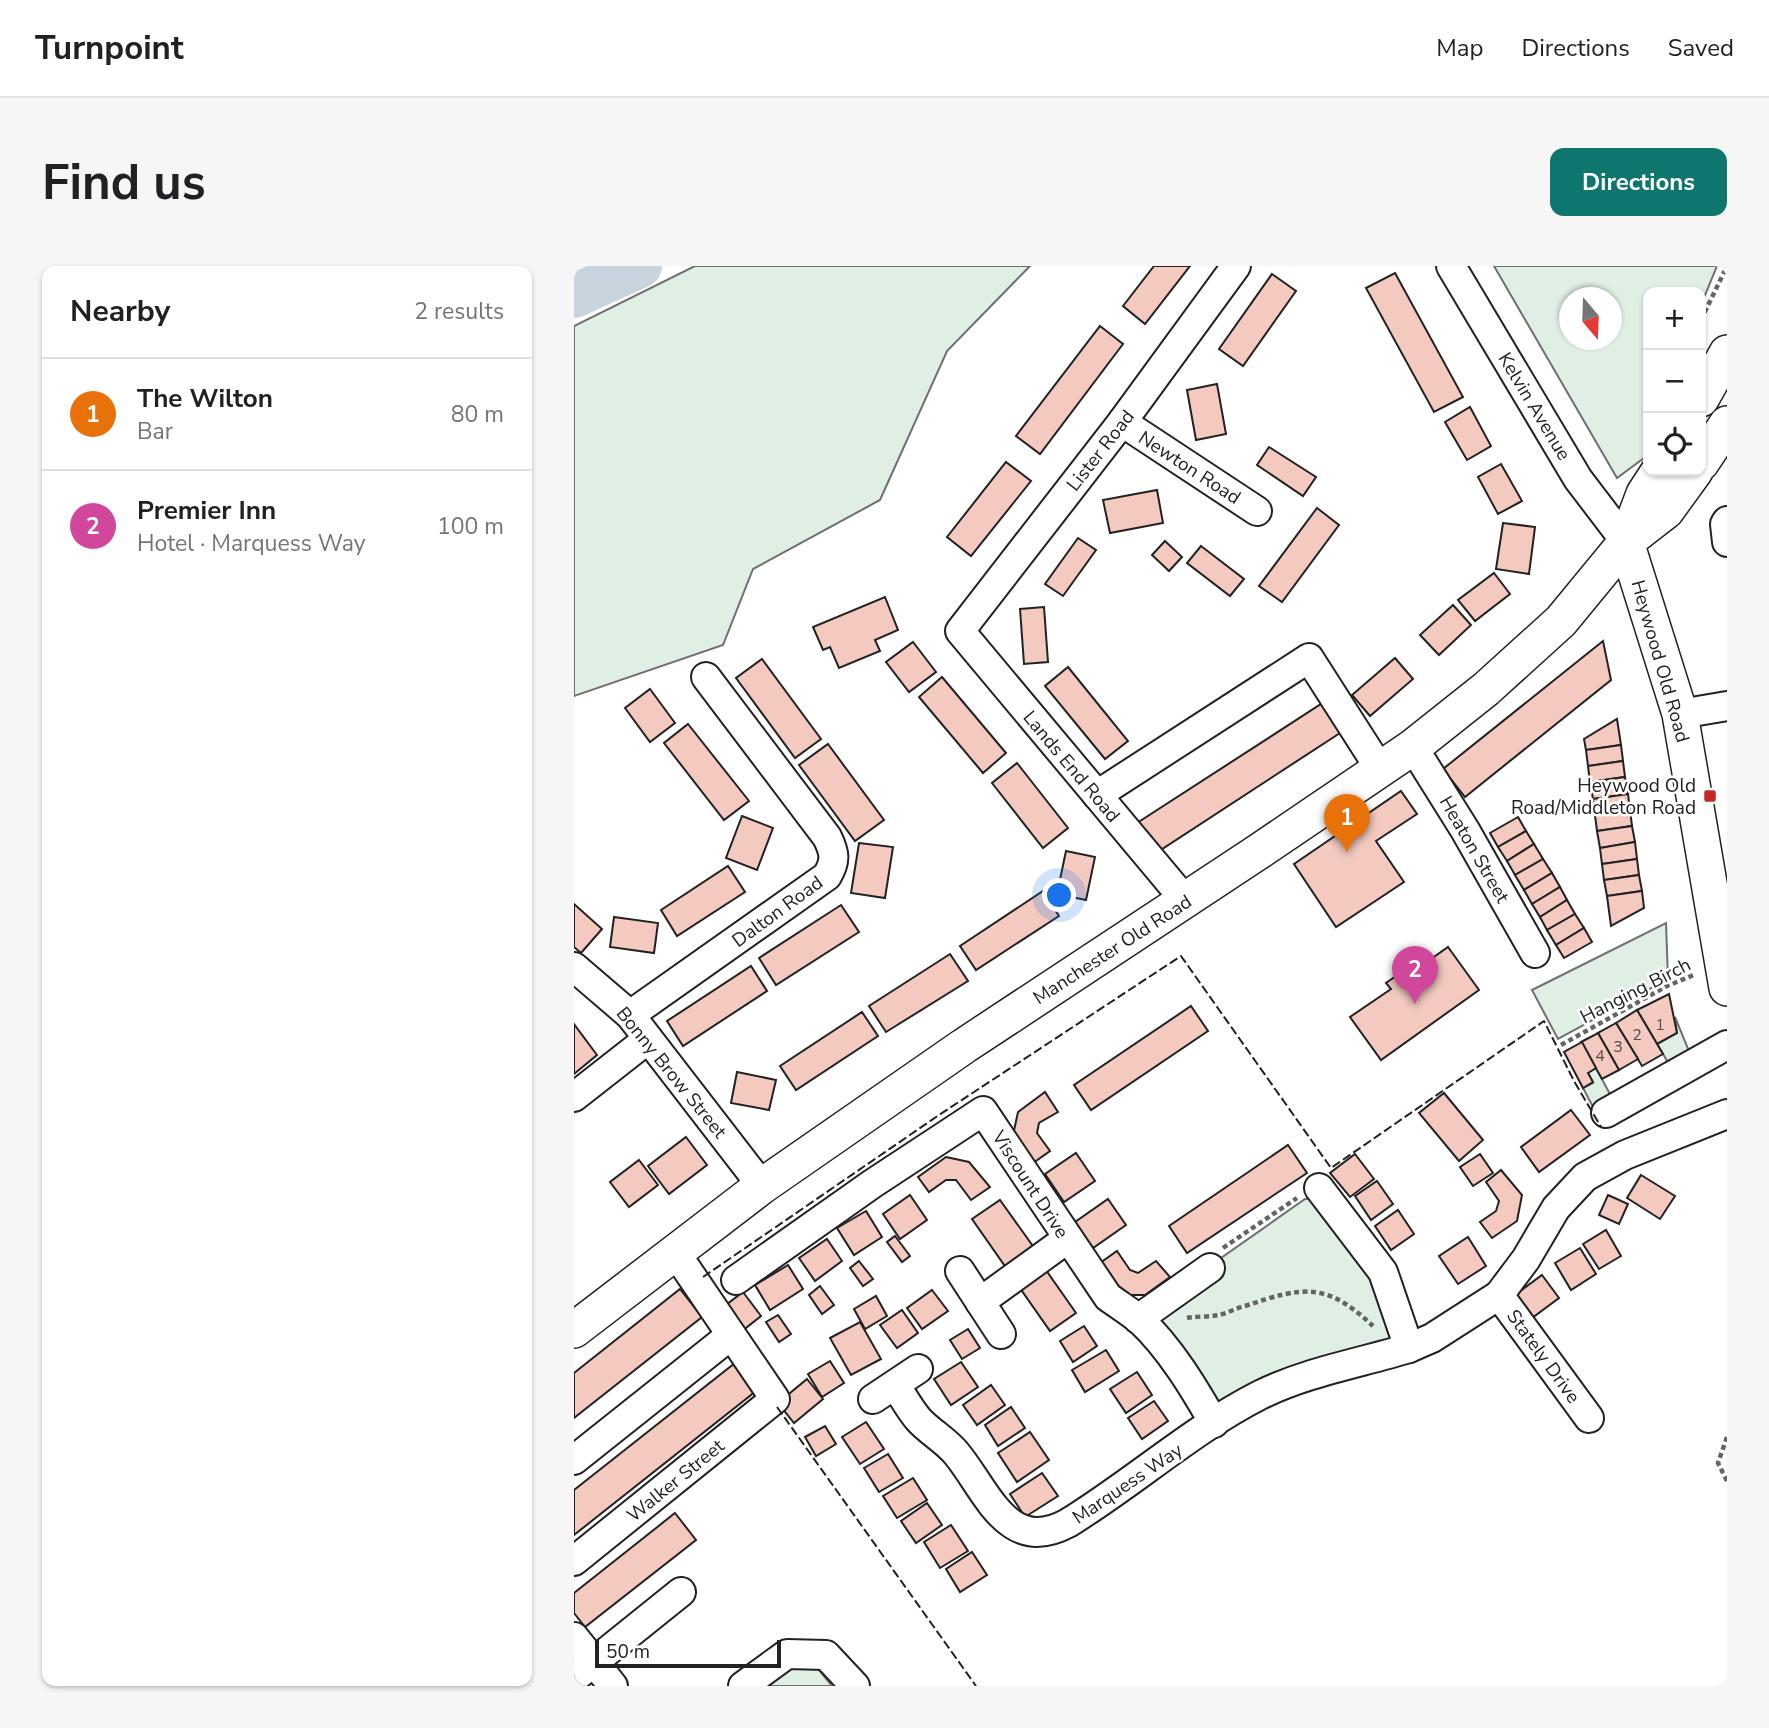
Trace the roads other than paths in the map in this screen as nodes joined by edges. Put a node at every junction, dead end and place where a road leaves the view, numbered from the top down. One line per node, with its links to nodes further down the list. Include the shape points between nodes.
1 (1236, 266): 5 (street, Lister Road)
2 (1451, 266): 13 (street, Kelvin Avenue, via 1578,479)
3 (1727, 353): 4 (main road)
4 (1706, 390)
5 (1122, 422): 10 (street, Newton Road); 14 (street, Lister Road)
6 (1727, 425): 7 (main road)
7 (1706, 456)
8 (1656, 476): 13 (main road, Manchester Old Road)
9 (1692, 476): 13 (main road, Manchester Old Road, via 1667,512)
10 (1257, 511)
11 (1727, 521): 12 (street)
12 (1727, 541)
13 (1626, 542): 17 (main road, Heywood Old Road); 18 (main road, Manchester Old Road, via 1561,621)
14 (960, 631): 20 (street, Lands End Road)
15 (706, 677): 25 (street, Dalton Road, via 827,837 835,853 833,866 827,876)
16 (1727, 706): 17 (street)
17 (1680, 714): 24 (main road, Heywood Old Road)
18 (1413, 747): 19 (main road, Manchester Old Road); 22 (street, Heaton Street)
19 (1380, 769): 20 (street, via 1309,658); 21 (main road, Manchester Old Road)
20 (1097, 795): 21 (street, Lands End Road)
21 (1185, 900): 31 (main road, Manchester Old Road)
22 (1535, 953)
23 (574, 967): 25 (street, Bonny Brow Street)
24 (1725, 976)
25 (630, 1015): 26 (street, Bonny Brow Street)
26 (648, 1039): 28 (street); 31 (street, Bonny Brow Street)
27 (1727, 1045): 29 (street)
28 (574, 1097)
29 (1606, 1114)
30 (1727, 1114): 38 (street, Marquess Way, via 1625,1155 1585,1177 1556,1208)
31 (762, 1186): 34 (main road, Manchester Old Road)
32 (1319, 1188): 44 (street, via 1383,1272)
33 (1067, 1239): 37 (street, Viscount Drive, via 983,1111); 39 (street); 40 (street, Viscount Drive, via 1108,1297)
34 (674, 1252): 41 (main road, Manchester Old Road); 43 (street)
35 (1210, 1268): 40 (street)
36 (960, 1271): 39 (street)
37 (736, 1280)
38 (1499, 1295): 44 (street, Marquess Way, via 1432,1338); 46 (street, Stately Drive)
39 (980, 1302): 42 (street)
40 (1146, 1327): 47 (street, Viscount Drive)
41 (574, 1330)
42 (1001, 1334)
43 (731, 1335): 48 (street); 49 (street, Walker Street, via 775,1399)
44 (1397, 1351): 47 (street, Marquess Way, via 1288,1384)
45 (918, 1369): 47 (street, Marquess Way, via 884,1392 956,1453 1002,1518 1038,1533 1059,1528 1084,1513)
46 (1589, 1418)
47 (1214, 1423)
48 (574, 1460)
49 (574, 1560)
50 (681, 1592): 52 (street)
51 (574, 1637): 52 (street)
52 (584, 1670): 53 (street)
53 (613, 1686)
54 (743, 1686): 55 (street, via 786,1654 826,1655)
55 (855, 1686)

